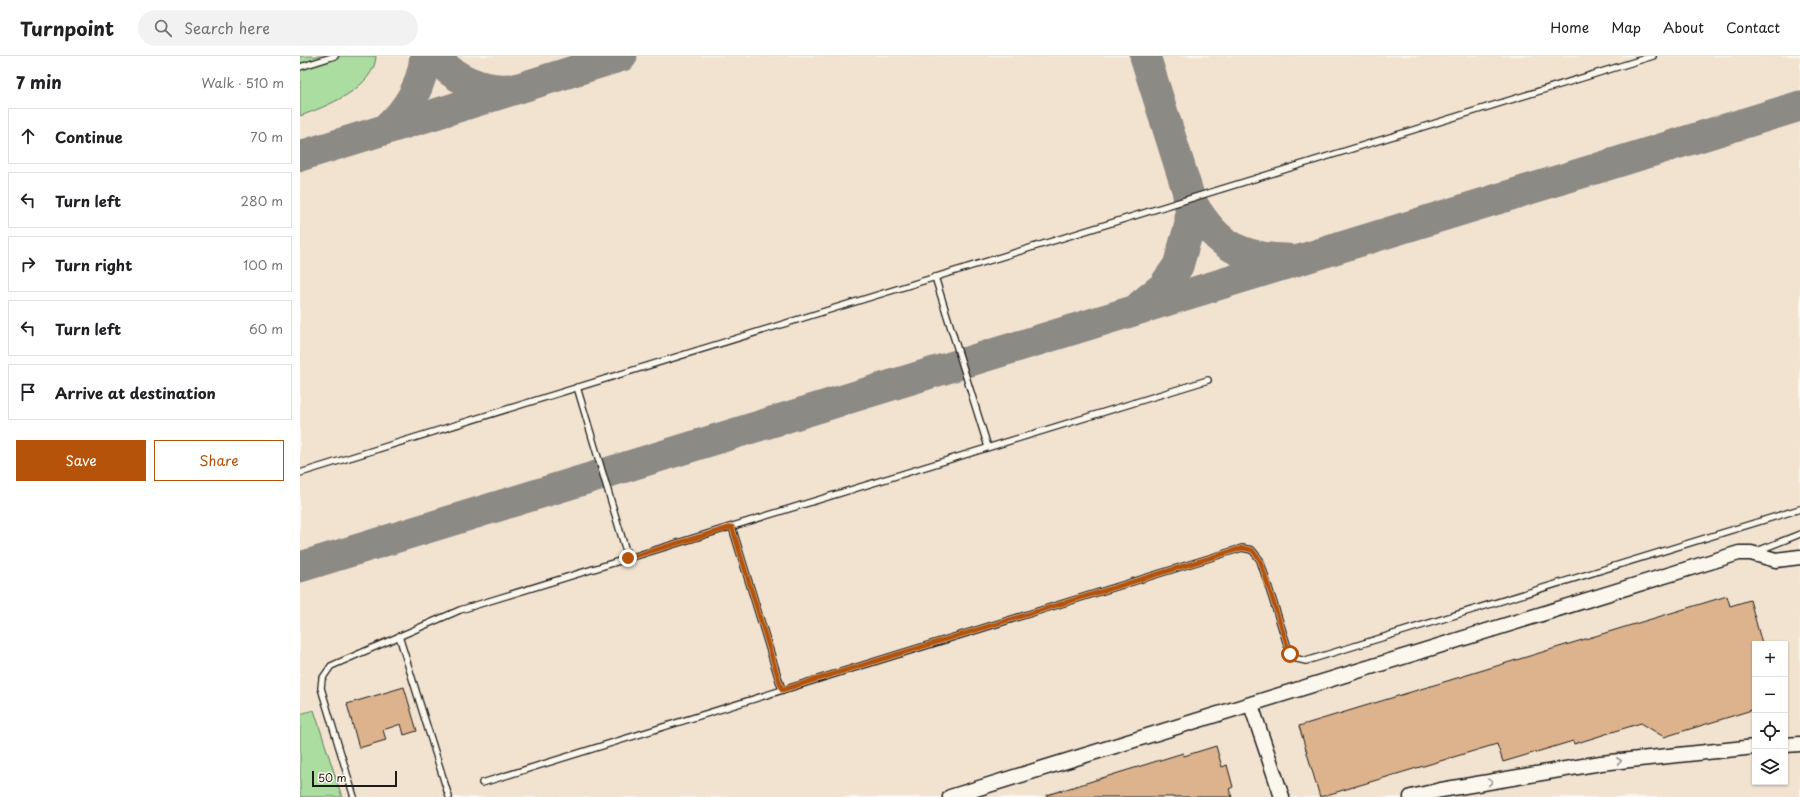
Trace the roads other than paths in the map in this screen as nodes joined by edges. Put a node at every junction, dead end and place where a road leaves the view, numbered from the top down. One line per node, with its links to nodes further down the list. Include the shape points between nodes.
1 (335, 56): 3 (lane)
2 (1653, 56): 4 (lane)
3 (300, 67)
4 (935, 277): 6 (lane); 7 (lane)
5 (1208, 380): 7 (lane)
6 (576, 387): 8 (lane); 14 (lane)
7 (988, 447): 10 (lane)
8 (300, 473)
9 (1800, 508): 16 (lane, via 1306,661 1293,658 1290,654 1260,560 1252,550 1242,548)
10 (732, 527): 14 (lane); 16 (lane)
11 (1800, 534): 12 (lane)
12 (1751, 553): 13 (street, via 1776,560); 17 (street, via 1739,553)
13 (1800, 557)
14 (628, 558): 15 (lane, via 460,610)
15 (399, 636): 22 (lane, via 331,666 322,679 322,696); 23 (lane)
16 (782, 690): 21 (lane)
17 (1251, 705): 24 (street); 25 (street)
18 (1800, 744): 19 (street)
19 (1788, 745)
20 (1752, 747): 26 (street, one-way to 20, via 1601,763)
21 (482, 783)
22 (354, 797)
23 (450, 797)
24 (950, 797)
25 (1282, 797)
26 (1411, 797)

